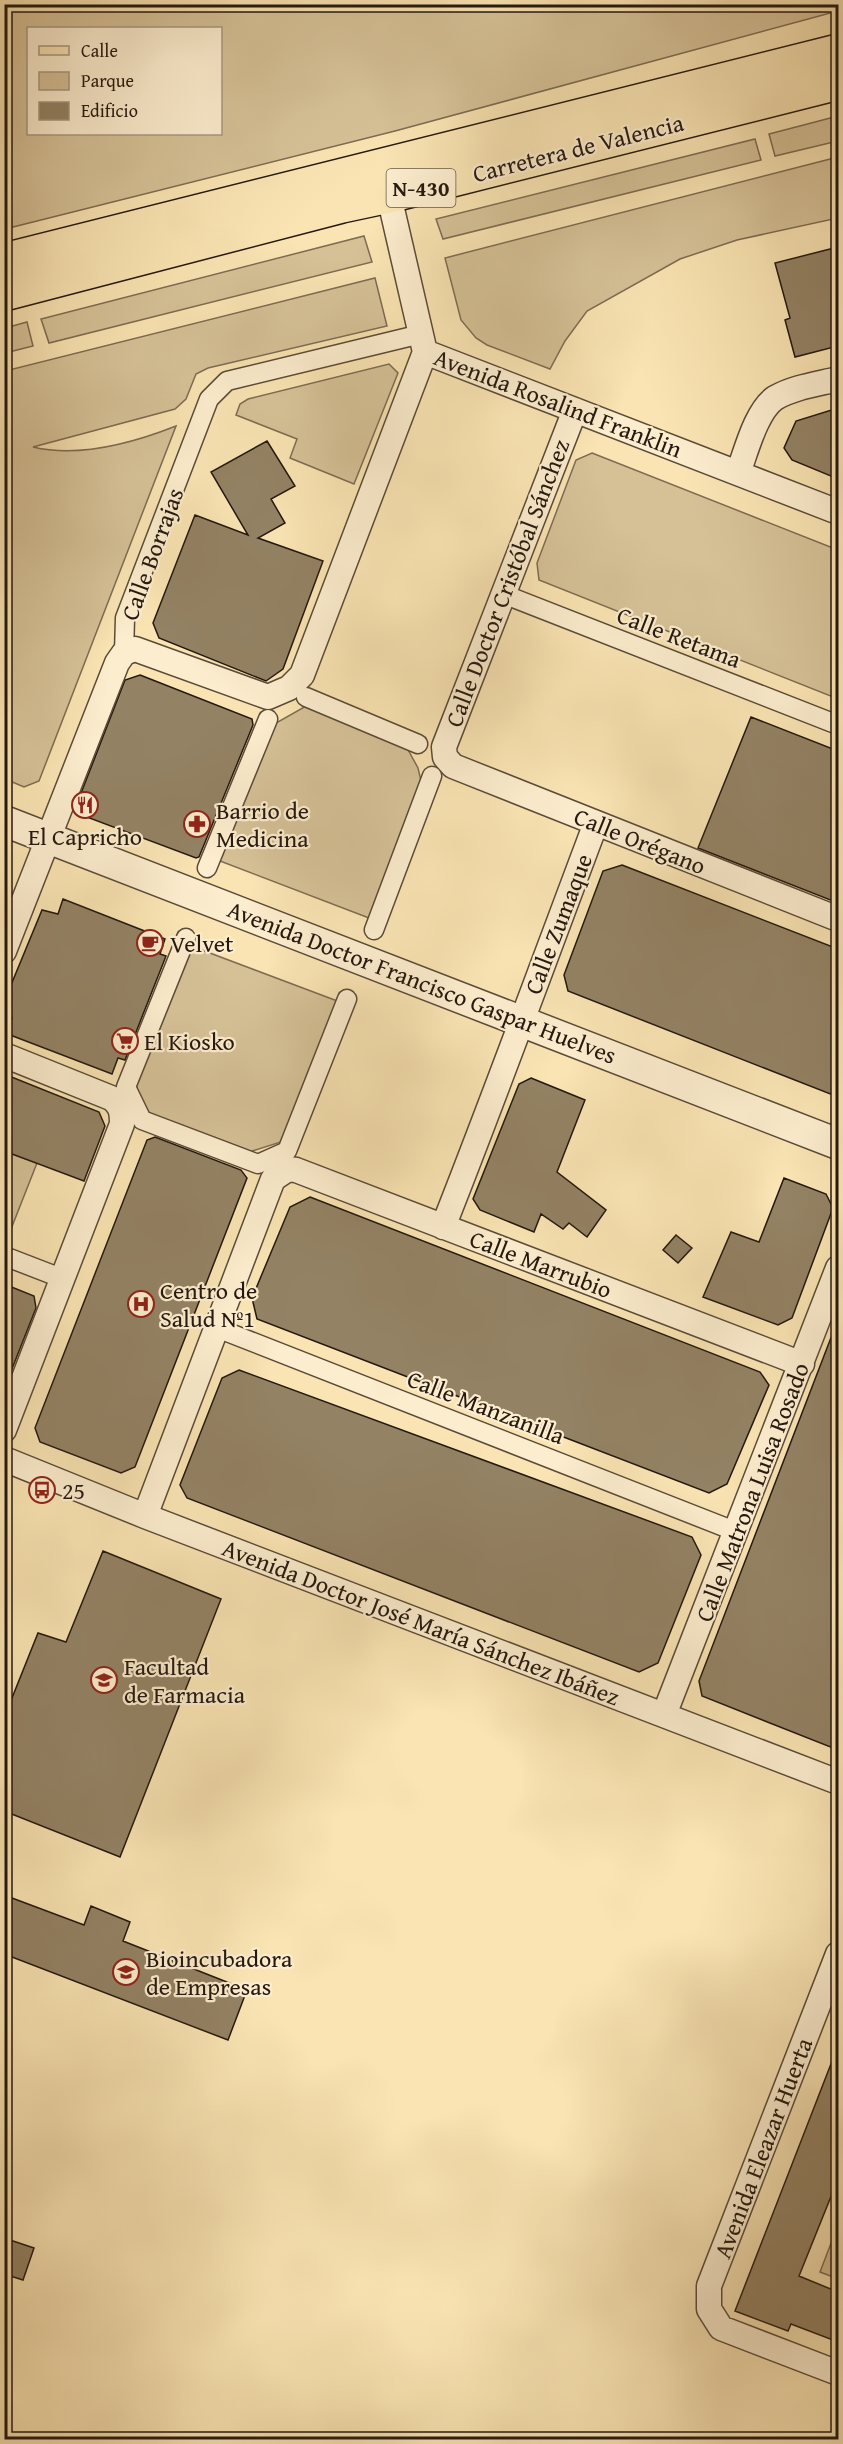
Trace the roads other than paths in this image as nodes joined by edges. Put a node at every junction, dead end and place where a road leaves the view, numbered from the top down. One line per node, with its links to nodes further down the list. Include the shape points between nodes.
1 (838, 51): 4 (main road, Carretera de Valencia / N-430)
2 (838, 83): 3 (main road, Carretera de Valencia / N-430)
3 (389, 196): 5 (main road, Carretera de Valencia / N-430); 6 (street, Avenida Rosalind Franklin)
4 (4, 260)
5 (4, 294)
6 (423, 343): 8 (street, Avenida Rosalind Franklin); 12 (street, Calle Borrajas, via 227,381 209,399 125,618); 14 (street, via 302,675)
7 (838, 379): 9 (street, via 774,399 761,413)
8 (575, 410): 9 (street, Avenida Rosalind Franklin); 11 (street, Calle Doctor Cristóbal Sánchez)
9 (738, 473): 10 (street, Avenida Rosalind Franklin)
10 (838, 512)
11 (503, 594): 15 (street, Calle Retama); 17 (street, Calle Doctor Cristóbal Sánchez)
12 (124, 653): 14 (street, via 135,649); 20 (street, Calle Borrajas)
13 (306, 697): 16 (street)
14 (268, 708): 21 (street)
15 (838, 725)
16 (418, 744)
17 (439, 767): 19 (street, Calle Orégano, via 453,766); 23 (street, Calle Doctor Cristóbal Sánchez)
18 (4, 821): 20 (street, Avenida Doctor Francisco Gaspar Huelves)
19 (596, 823): 22 (street, Calle Orégano); 27 (street, Calle Zumaque)
20 (49, 838): 25 (street, Calle Borrajas); 27 (street, Avenida Doctor Francisco Gaspar Huelves)
21 (207, 868)
22 (838, 919)
23 (374, 930)
24 (186, 938): 29 (street, via 126,1087)
25 (4, 951)
26 (347, 999): 31 (street, via 288,1151)
27 (520, 1021): 30 (street, Avenida Doctor Francisco Gaspar Huelves); 32 (street, Calle Zumaque, via 499,1086)
28 (4, 1055): 29 (street, Calle Marrubio)
29 (125, 1101): 31 (street, Calle Marrubio, via 142,1120 258,1164); 35 (street, via 122,1124)
30 (838, 1144)
31 (275, 1166): 32 (street, Calle Marrubio, via 296,1170); 36 (street)
32 (443, 1227): 37 (street, Calle Marrubio)
33 (4, 1256): 35 (street)
34 (838, 1268): 37 (street, Calle Matrona Luisa Rosado)
35 (61, 1278): 38 (street)
36 (218, 1328): 40 (street); 41 (street, Calle Manzanilla)
37 (802, 1364): 41 (street, Calle Matrona Luisa Rosado)
38 (4, 1430)
39 (4, 1459): 40 (street, Avenida Doctor José María Sánchez Ibáñez)
40 (145, 1516): 42 (street, Avenida Doctor José María Sánchez Ibáñez)
41 (737, 1532): 42 (street, Calle Matrona Luisa Rosado)
42 (664, 1715): 43 (street, Avenida Doctor José María Sánchez Ibáñez)
43 (838, 1782)
44 (838, 1954): 45 (street, Avenida Eleazar Huerta)
45 (832, 1989): 46 (street, Avenida Eleazar Huerta, via 709,2286 709,2309 721,2328)
46 (838, 2373)

